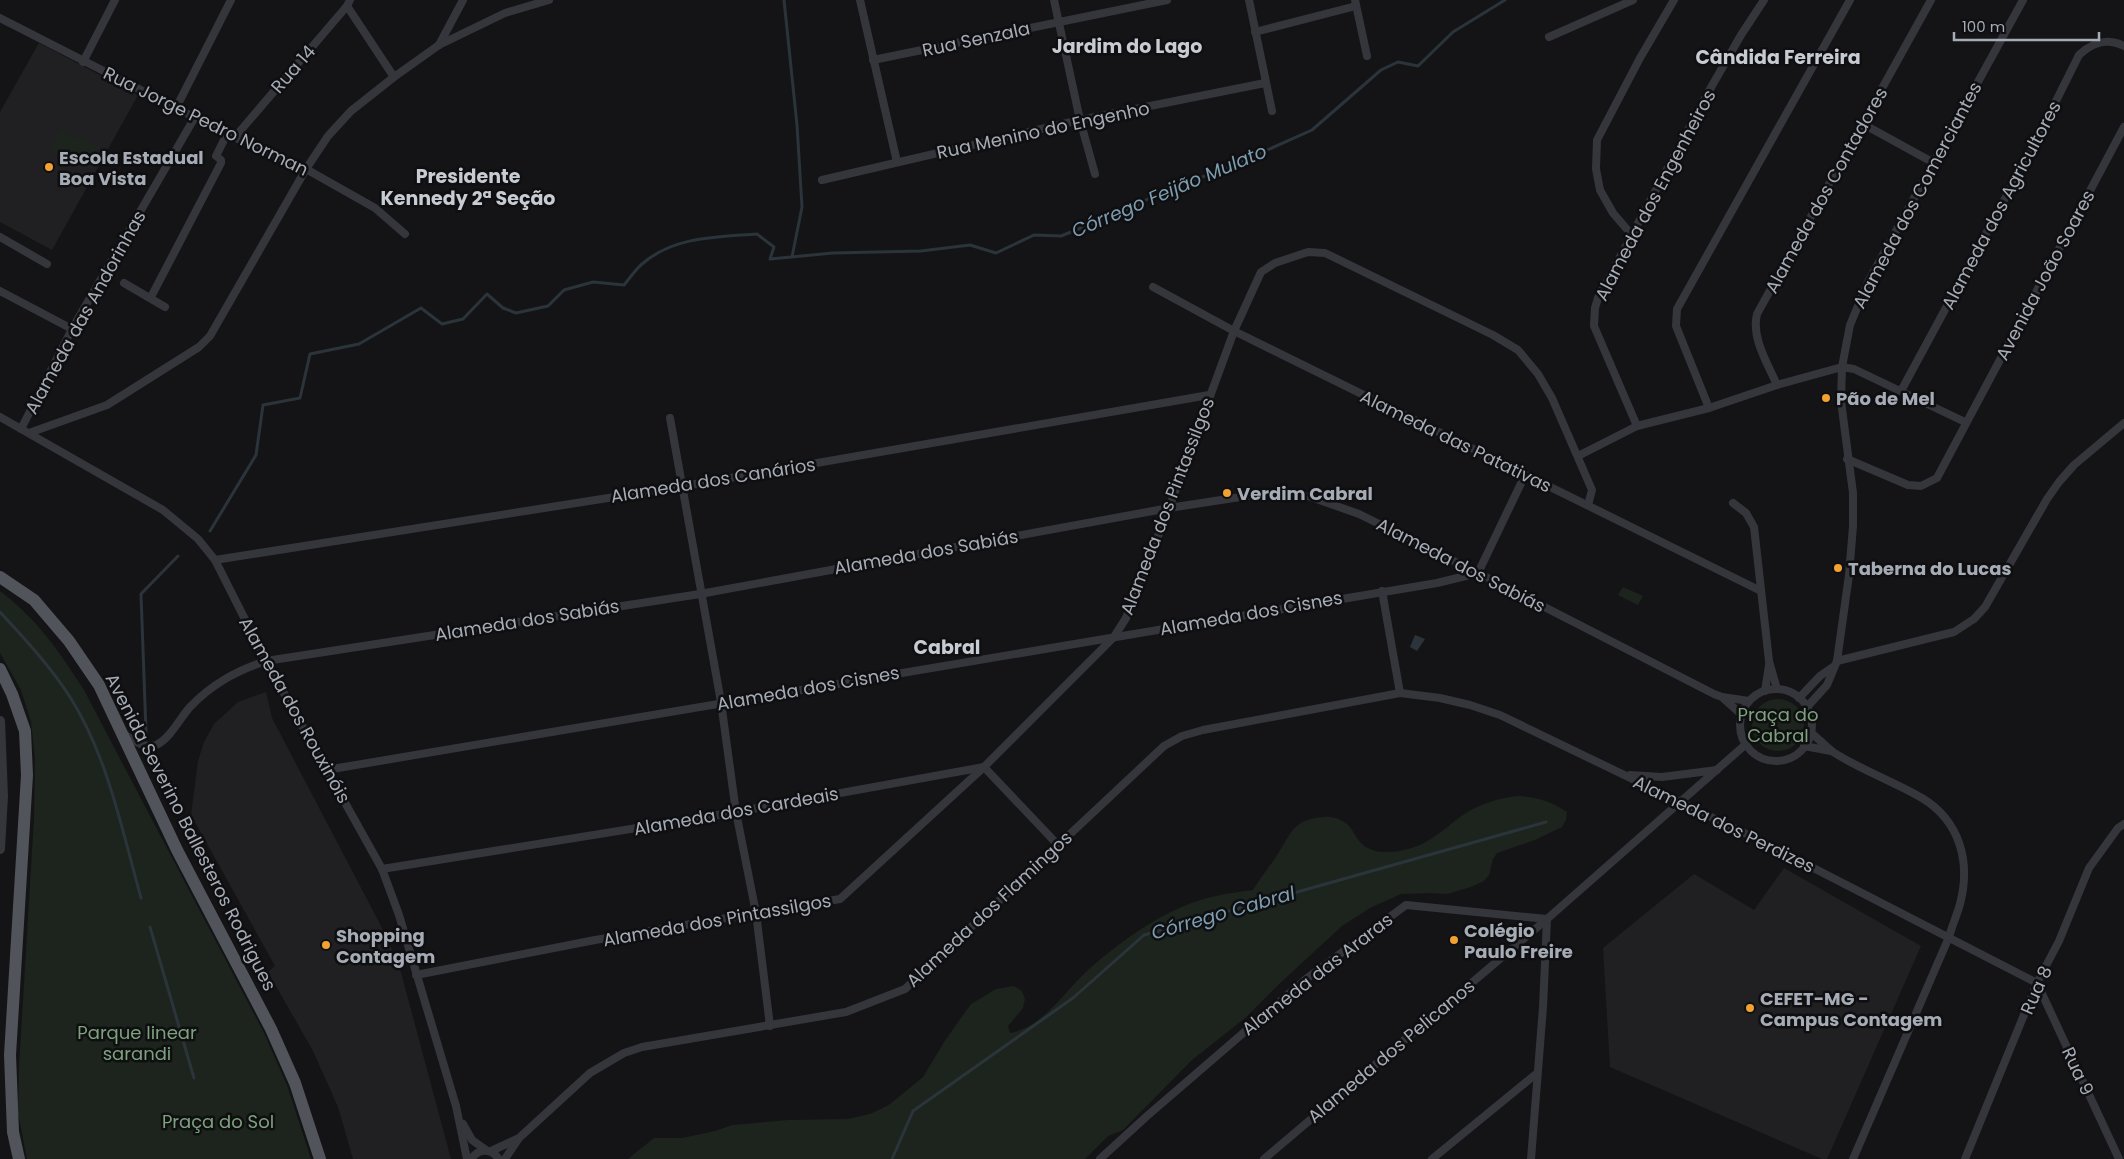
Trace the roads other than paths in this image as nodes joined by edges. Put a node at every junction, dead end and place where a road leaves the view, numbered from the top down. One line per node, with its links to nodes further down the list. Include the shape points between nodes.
1 (114, 0): 25 (street)
2 (232, 0): 28 (street)
3 (463, 0): 22 (street)
4 (549, 0): 22 (street, via 505,13)
5 (860, 0): 24 (street)
6 (1054, 0): 18 (street)
7 (1167, 0): 18 (street, Rua Senzala)
8 (1249, 0): 19 (street)
9 (1634, 0): 20 (street)
10 (1674, 0): 42 (street, via 1597,140 1596,169 1600,190 1613,213)
11 (1764, 0): 42 (street, Alameda dos Engenheiros, via 1709,91)
12 (1850, 0): 56 (street, via 1677,309 1676,326)
13 (1931, 0): 32 (street, Alameda dos Contadores)
14 (2023, 0): 37 (street, Alameda dos Comerciantes)
15 (349, 3): 26 (street); 35 (street, Rua 14)
16 (1356, 3): 19 (street); 23 (street)
17 (0, 18): 25 (street, Rua Jorge Pedro Norman)
18 (1059, 21): 24 (street, Rua Senzala); 31 (street)
19 (1256, 32): 27 (street)
20 (1549, 36)
21 (2120, 44): 54 (street, Alameda dos Agricultores, via 2102,41 2088,47 2079,56)
22 (439, 45): 26 (street)
23 (1367, 56)
24 (872, 60): 36 (street)
25 (83, 62): 28 (street, Rua Jorge Pedro Norman)
26 (394, 77): 38 (street, via 352,111)
27 (1265, 83): 29 (street); 31 (street, Rua Menino do Engenho)
28 (176, 108): 30 (street, Rua Jorge Pedro Norman)
29 (1272, 111)
30 (195, 118): 34 (street, Rua Jorge Pedro Norman); 50 (street, Alameda das Andorinhas)
31 (1080, 120): 36 (street, Rua Menino do Engenho); 39 (street)
32 (1863, 124): 37 (street); 53 (street, Alameda dos Contadores, via 1757,314 1756,334)
33 (2124, 127): 59 (street, Avenida João Soares)
34 (227, 134): 35 (street, Rua Jorge Pedro Norman); 48 (street, via 216,156 221,163)
35 (235, 137): 38 (street, Rua Jorge Pedro Norman)
36 (898, 162): 40 (street, Rua Menino do Engenho)
37 (1934, 163): 52 (street, Alameda dos Comerciantes, via 1857,304 1844,347)
38 (306, 169): 41 (street, Rua Jorge Pedro Norman, via 376,208); 63 (street, via 210,336 199,347 107,405)
39 (1095, 174)
40 (822, 180)
41 (404, 234)
42 (1631, 234): 61 (street, Alameda dos Engenheiros, via 1602,288 1595,308 1594,326)
43 (0, 237): 44 (street)
44 (47, 264)
45 (124, 282): 48 (street)
46 (1153, 287): 51 (street, Alameda das Patativas)
47 (0, 291): 50 (street)
48 (151, 297): 49 (street)
49 (165, 307)
50 (72, 329): 62 (street, Alameda das Andorinhas)
51 (1234, 331): 55 (street, Alameda dos Pintassilgos); 64 (street, Alameda dos Pintassilgos, via 1262,272 1275,263 1308,252 1325,253 1494,335 1518,350 1552,398); 66 (street, Alameda das Patativas)
52 (1842, 367): 53 (street); 54 (street, via 1854,369); 65 (street, Alameda dos Comerciantes, via 1841,401)
53 (1777, 385): 56 (street)
54 (1901, 391): 59 (street)
55 (1209, 395): 67 (street, Alameda dos Canários); 70 (street, Alameda dos Pintassilgos)
56 (1709, 408): 61 (street)
57 (0, 417): 62 (street, Alameda dos Rouxinóis)
58 (670, 418): 67 (street)
59 (1966, 422): 65 (street, Avenida João Soares, via 1937,478 1921,486 1908,485)
60 (2124, 423): 80 (street, via 2074,465 2059,482 1985,607 1974,619 1954,632)
61 (1637, 426): 64 (street)
62 (21, 429): 63 (street, Alameda dos Rouxinóis)
63 (29, 433): 71 (street, Alameda dos Rouxinóis, via 163,510 198,539)
64 (1578, 456): 69 (street, Alameda dos Pintassilgos, via 1592,490)
65 (1847, 459): 80 (street, Alameda dos Comerciantes, via 1854,526)
66 (1525, 475): 69 (street, Alameda das Patativas); 72 (street)
67 (684, 486): 71 (street, Alameda dos Canários); 76 (street)
68 (1733, 503): 75 (street, via 1746,513 1754,528)
69 (1588, 505): 75 (street, Alameda das Patativas)
70 (1169, 508): 72 (street, Alameda dos Sabiás, via 1260,494 1308,496 1359,514); 76 (street, Alameda dos Sabiás); 77 (street, Alameda dos Pintassilgos, via 1126,618)
71 (215, 560): 79 (street, Alameda dos Rouxinóis)
72 (1478, 573): 74 (street, Alameda dos Cisnes); 85 (street, Alameda dos Sabiás)
73 (0, 577): 93 (main road, Avenida Severino Ballesteros Rodrigues, via 34,600 69,641 99,686)
74 (1382, 591): 77 (street, Alameda dos Cisnes); 84 (street)
75 (1761, 591): 78 (street)
76 (700, 594): 79 (street, Alameda dos Sabiás); 88 (street)
77 (1114, 637): 88 (street, Alameda dos Cisnes); 97 (street, Alameda dos Pintassilgos)
78 (1769, 660): 82 (street); 83 (street)
79 (266, 661): 93 (street, Alameda dos Sabiás, via 240,669 216,683 191,706 166,738 155,745 140,745); 98 (street, Alameda dos Rouxinóis)
80 (1835, 664): 86 (street); 89 (street, Alameda dos Comerciantes, via 1827,685)
81 (0, 669): 117 (main road, via 25,731 26,749 10,1055 13,1132)
82 (1778, 689): 83 (street); 86 (street)
83 (1765, 691): 87 (street)
84 (1400, 694): 100 (street, Alameda dos Perdizes, via 1440,698 1500,715); 104 (street, Alameda dos Flamingos, via 1182,736 1164,746)
85 (1722, 697): 87 (street, Alameda dos Sabiás); 90 (street, Alameda dos Sabiás)
86 (1799, 698): 89 (street)
87 (1749, 701): 90 (street)
88 (721, 702): 98 (street, Alameda dos Cisnes); 102 (street)
89 (1807, 707): 92 (street, via 1812,723)
90 (1742, 715): 94 (street, via 1740,731)
91 (0, 720): 105 (street)
92 (1810, 732): 95 (street); 96 (street)
93 (122, 733): 118 (main road, Avenida Severino Ballesteros Rodrigues, via 177,850 271,1029 295,1083)
94 (1746, 745): 95 (street, via 1768,760 1789,758); 99 (street, Alameda dos Pelicanos)
95 (1804, 746): 96 (street)
96 (1833, 751): 109 (street, via 1936,807 1957,834 1964,878 1960,904)
97 (984, 767): 102 (street, Alameda dos Cardeais); 104 (street); 107 (street, Alameda dos Pintassilgos, via 840,899)
98 (326, 770): 106 (street, Alameda dos Rouxinóis)
99 (1718, 770): 100 (street, via 1662,778); 101 (street, Alameda dos Pelicanos)
100 (1625, 775): 101 (street, Alameda dos Perdizes)
101 (1681, 802): 108 (street, Alameda dos Pelicanos); 109 (street, Alameda dos Perdizes)
102 (736, 812): 106 (street, Alameda dos Cardeais); 107 (street)
103 (2121, 826): 111 (street, Rua 8, via 2089,868 2059,941)
104 (1058, 845): 112 (street, Alameda dos Flamingos, via 905,989 846,1012)
105 (0, 849)
106 (382, 869): 110 (street, Alameda dos Rouxinóis)
107 (756, 913): 110 (street, Alameda dos Pintassilgos); 112 (street)
108 (1547, 918): 113 (street); 122 (street, Alameda das Araras, via 1406,905 1306,979); 123 (street, Alameda dos Pelicanos)
109 (1949, 937): 111 (street, Alameda dos Perdizes); 126 (street)
110 (416, 975): 114 (street, Alameda dos Rouxinóis)
111 (2037, 983): 127 (street, Rua 8); 128 (street, Rua 9)
112 (770, 1026): 115 (street, Alameda dos Flamingos, via 642,1047 624,1053 590,1073)
113 (1536, 1074): 124 (street); 125 (street)
114 (456, 1106): 116 (street, Alameda dos Rouxinóis, via 469,1136); 119 (street, Alameda dos Rouxinóis)
115 (518, 1138): 116 (street, Alameda dos Flamingos); 121 (street, Alameda dos Flamingos)
116 (489, 1151): 119 (street, Alameda dos Flamingos, via 476,1153); 120 (street, Alameda dos Rouxinóis)
117 (19, 1159)
118 (320, 1159)
119 (469, 1159)
120 (499, 1159)
121 (505, 1159)
122 (1100, 1159)
123 (1264, 1159)
124 (1432, 1159)
125 (1530, 1159)
126 (1853, 1159)
127 (1965, 1159)
128 (2119, 1159)

